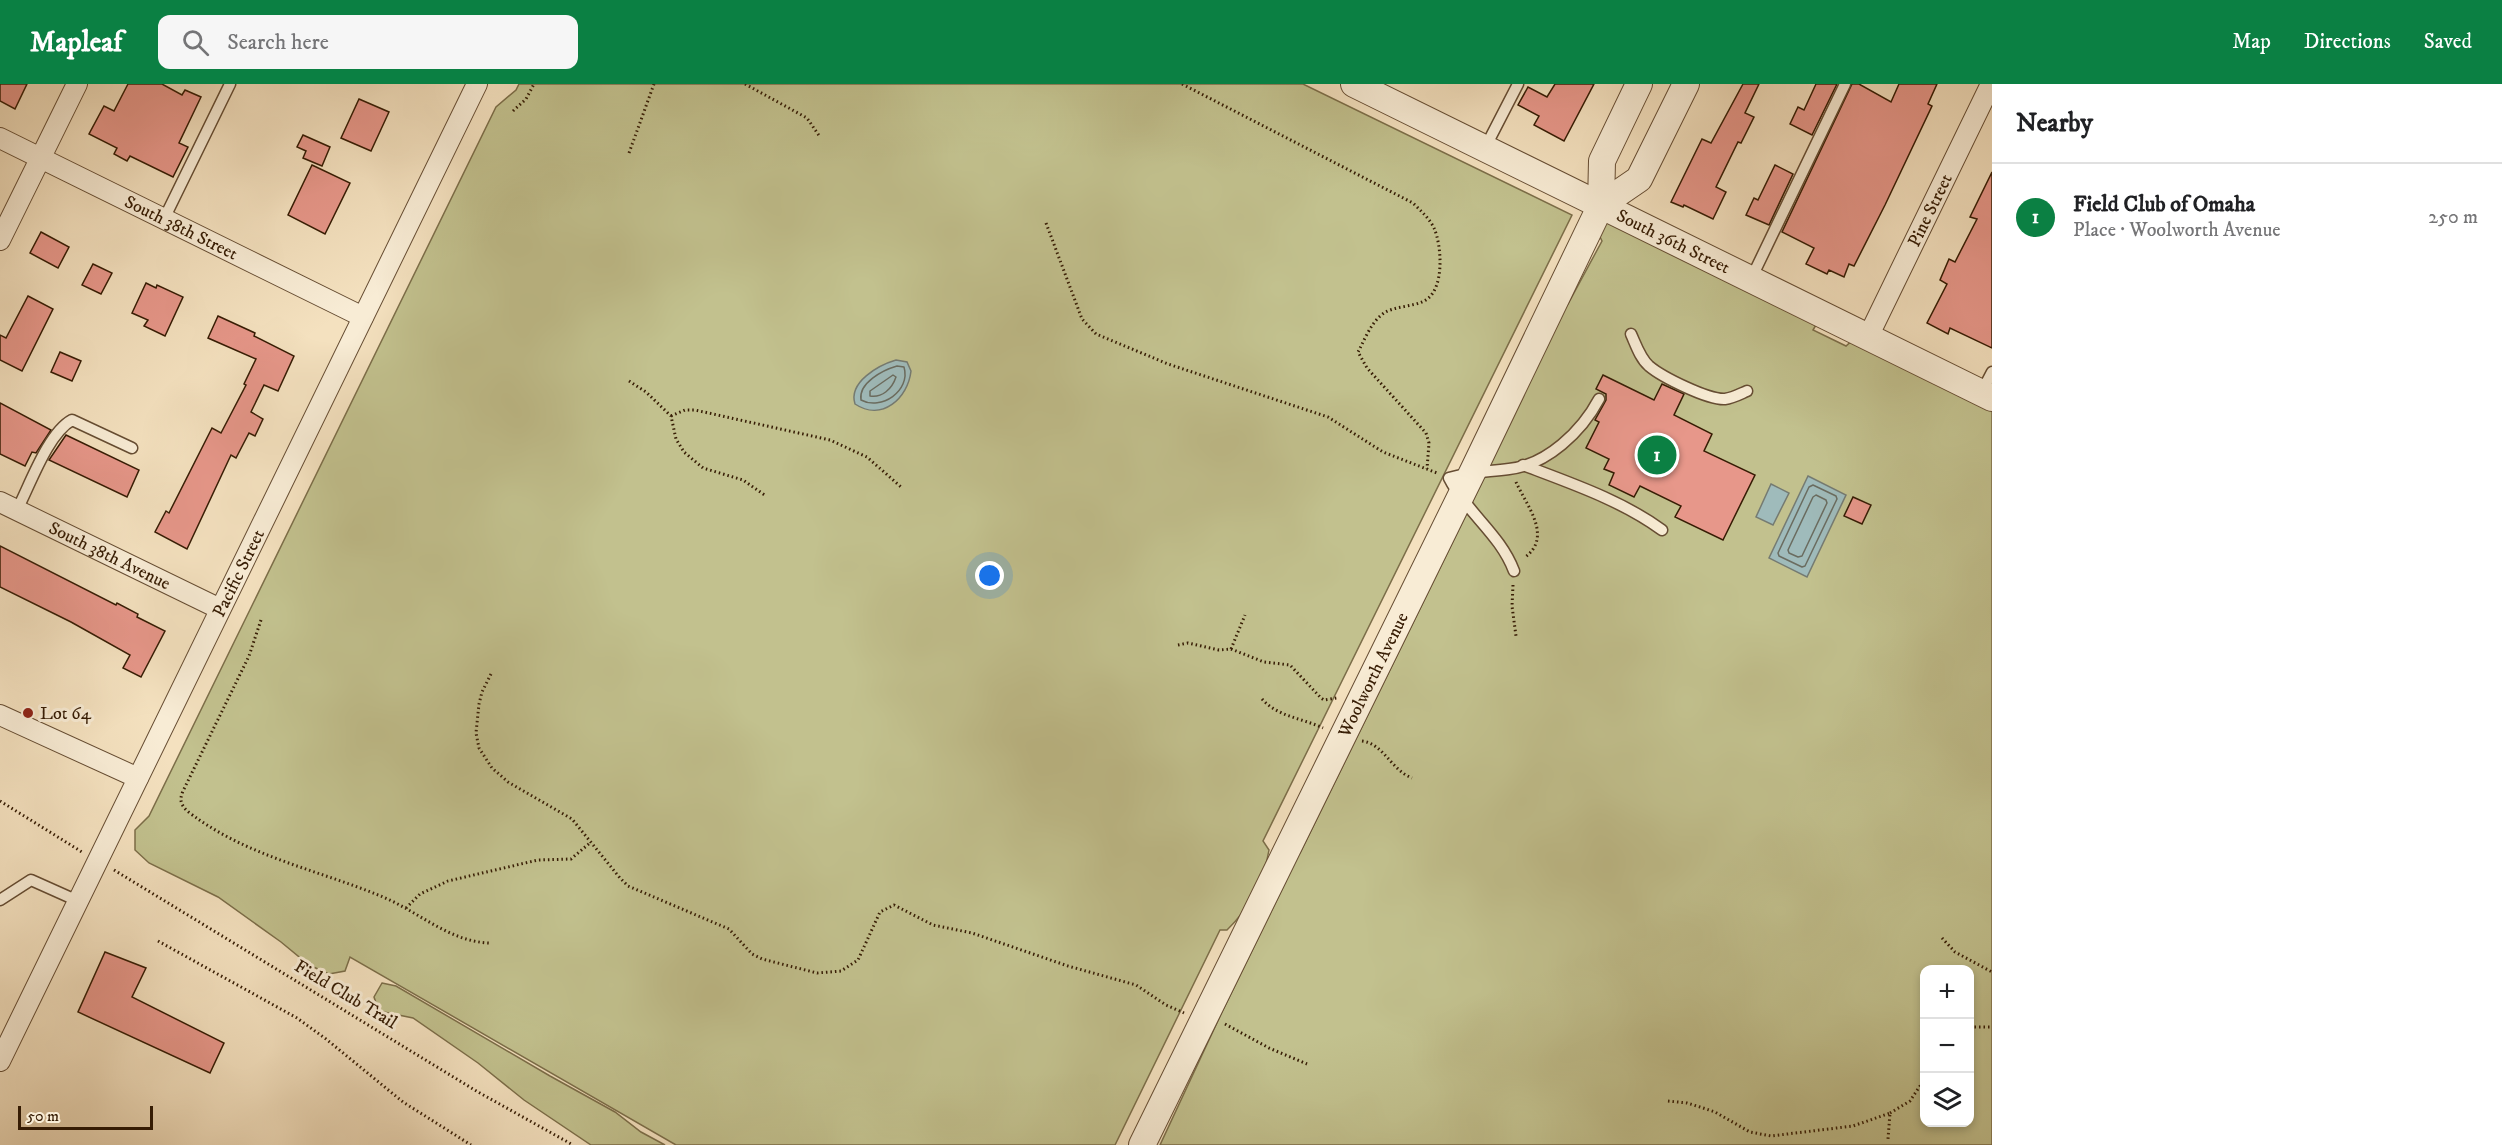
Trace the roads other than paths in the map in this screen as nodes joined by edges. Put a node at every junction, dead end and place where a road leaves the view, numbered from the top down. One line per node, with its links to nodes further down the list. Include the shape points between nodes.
1 (77, 84): 12 (street)
2 (230, 84): 14 (lane)
3 (477, 84): 17 (street, Pacific Street)
4 (1354, 84): 11 (street, South 36th Street)
5 (1518, 84): 11 (lane)
6 (1639, 84): 13 (street, Woolworth Avenue, via 1602,161)
7 (1686, 84): 13 (street, Woolworth Avenue, via 1639,179)
8 (1845, 84): 16 (lane)
9 (1990, 84): 19 (street, Pine Street)
10 (0, 138): 12 (street, South 38th Street)
11 (1485, 148): 13 (street, South 36th Street)
12 (40, 158): 14 (street, South 38th Street); 15 (street)
13 (1601, 205): 16 (street, South 36th Street); 25 (street, Woolworth Avenue)
14 (164, 219): 17 (street, South 38th Street)
15 (0, 240)
16 (1751, 279): 19 (street, South 36th Street)
17 (363, 317): 29 (street, Pacific Street)
18 (1631, 334): 21 (lane, via 1641,357 1660,373 1716,398)
19 (1868, 337): 20 (street, South 36th Street)
20 (1988, 387)
21 (1748, 391)
22 (1599, 399): 24 (lane, via 1589,417 1566,441)
23 (132, 448): 26 (lane, via 72,420 63,425)
24 (1523, 465): 25 (lane); 27 (lane, via 1582,488 1646,518)
25 (1461, 482): 28 (lane); 35 (street, Woolworth Avenue, via 1195,1015)
26 (9, 506): 29 (street, South 38th Avenue)
27 (1662, 530)
28 (1514, 571)
29 (220, 609): 31 (street, Pacific Street)
30 (0, 715): 31 (street)
31 (138, 778): 33 (street, Pacific Street)
32 (0, 900): 33 (lane, via 31,880)
33 (78, 901): 34 (street, Pacific Street)
34 (0, 1061)
35 (1142, 1145)

